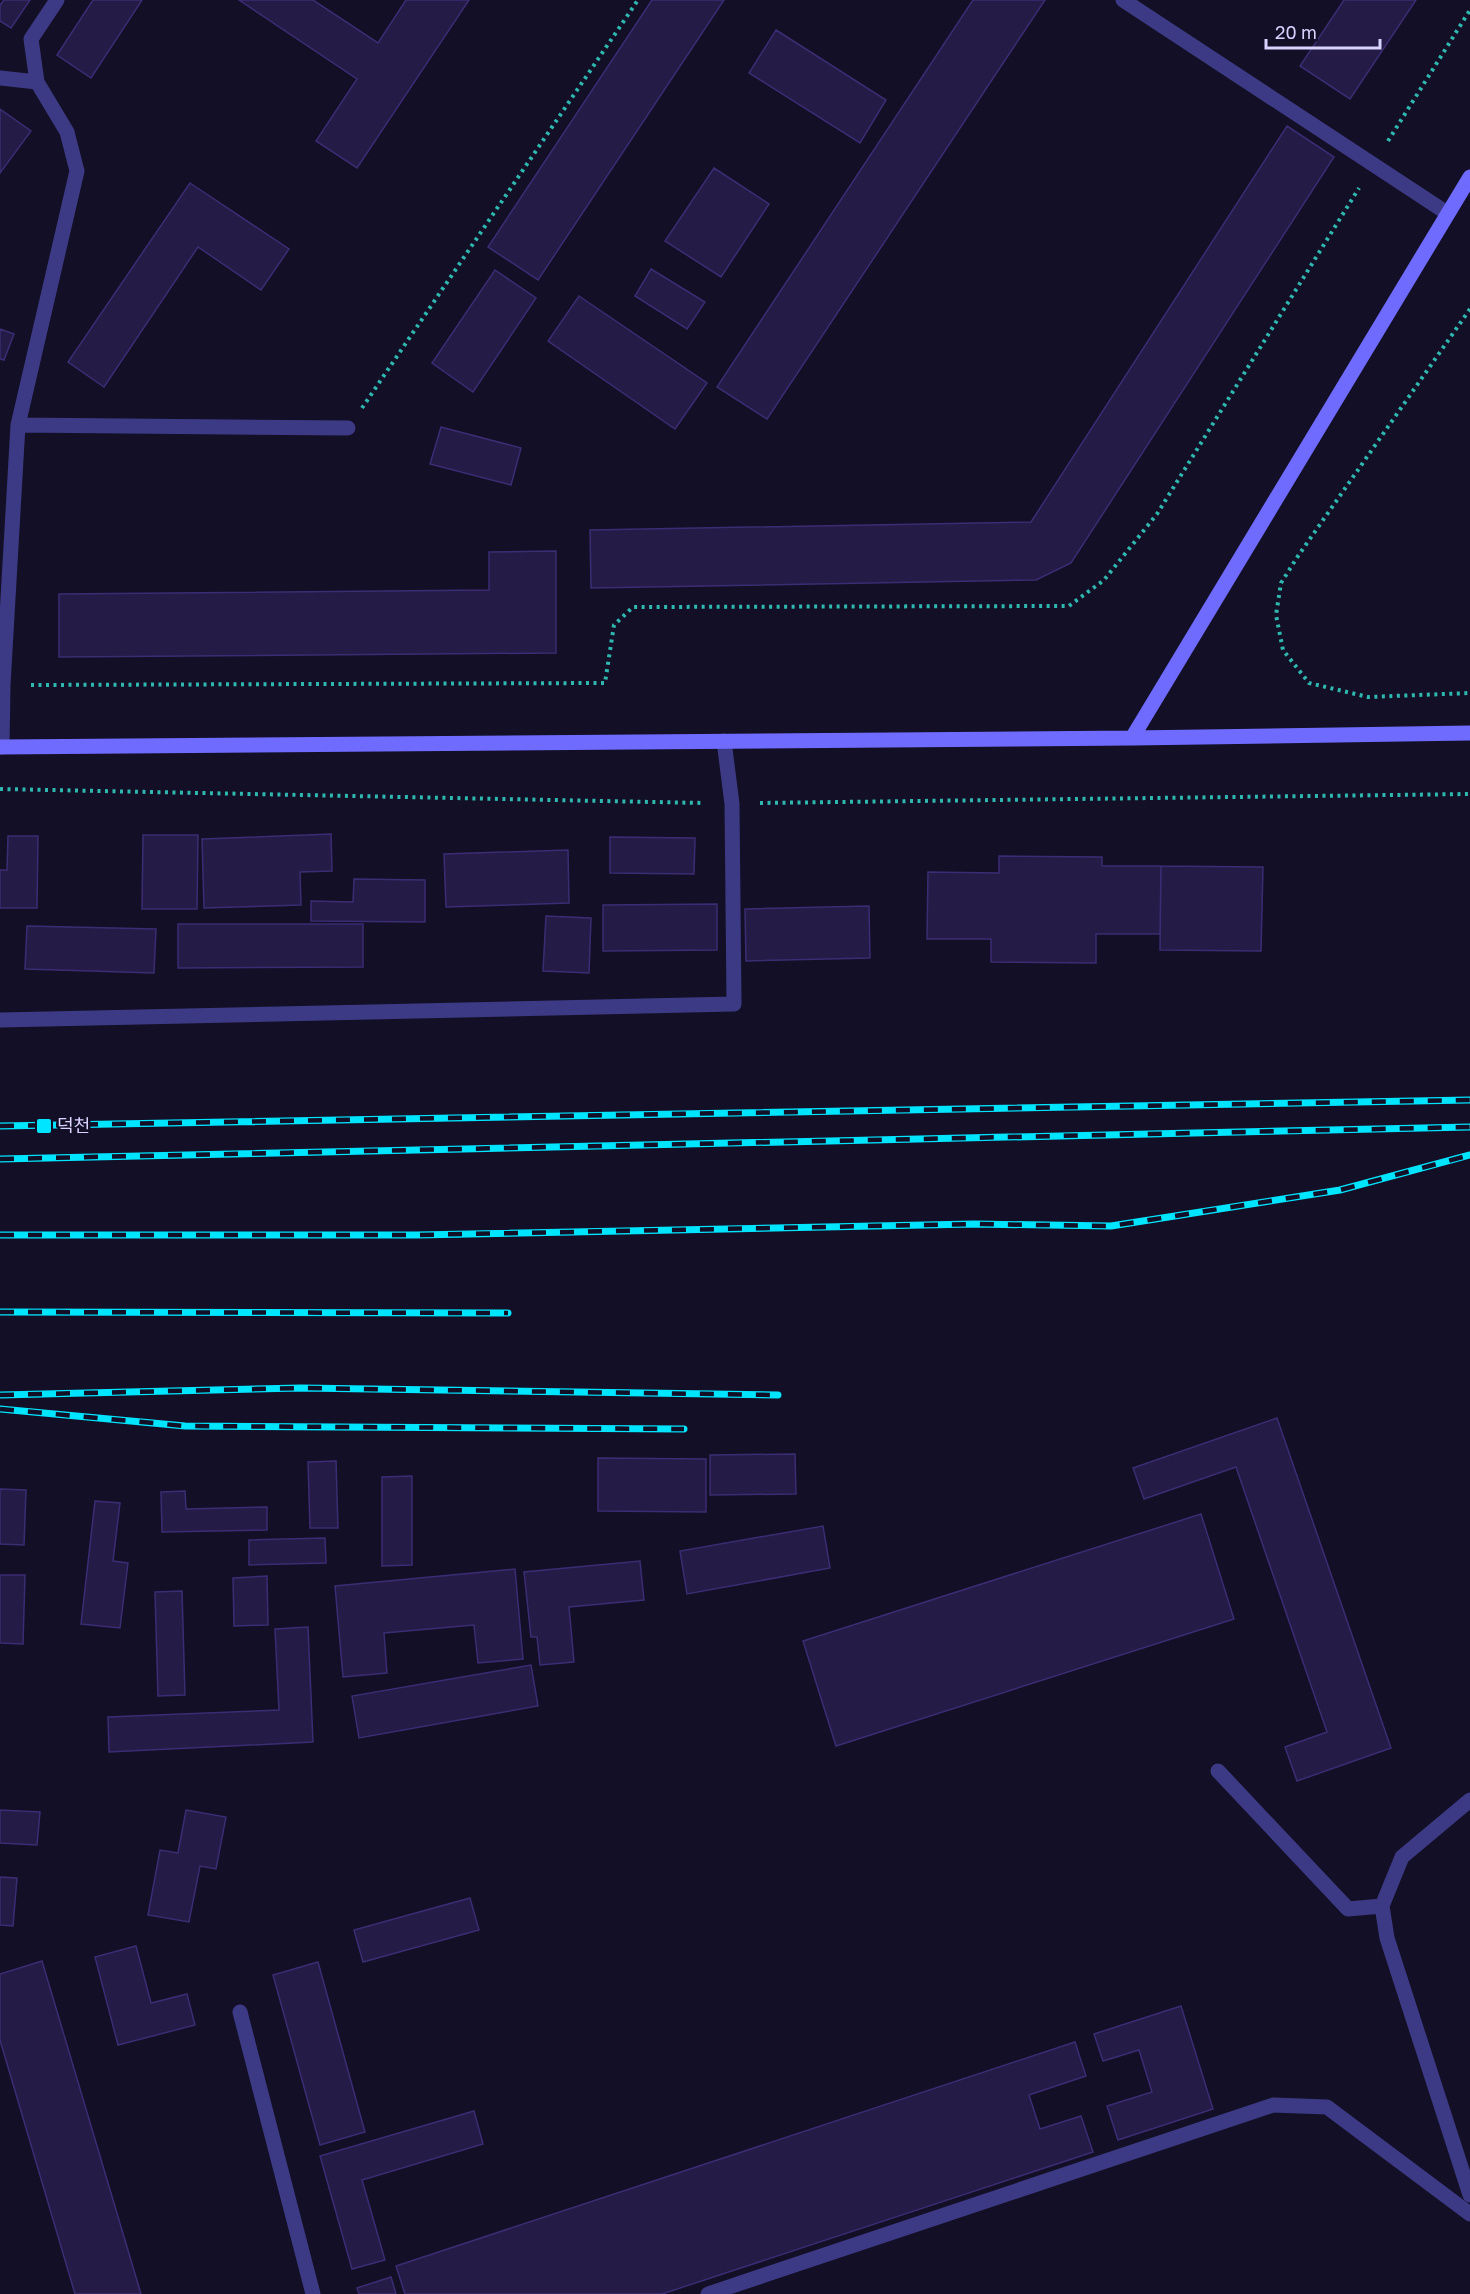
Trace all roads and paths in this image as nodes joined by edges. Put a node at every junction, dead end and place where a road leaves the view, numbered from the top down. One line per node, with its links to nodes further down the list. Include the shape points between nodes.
1 (57, 0): 6 (street, via 31,39)
2 (638, 0): 12 (path)
3 (1123, 0): 7 (street)
4 (1470, 10): 7 (path)
5 (0, 78): 6 (street)
6 (37, 82): 11 (street, via 68,132 77,171)
7 (1374, 165): 9 (street); 13 (path, via 1157,514 1104,579 1069,606 633,607 614,624 604,682)
8 (1470, 177): 9 (main road)
9 (1447, 213): 16 (main road)
10 (1470, 309): 14 (path, via 1281,582 1275,615 1283,650 1309,682 1368,697)
11 (18, 425): 12 (street); 13 (street)
12 (348, 428)
13 (3, 685): 18 (street)
14 (1470, 693)
15 (1470, 733): 16 (main road)
16 (1132, 738): 17 (main road)
17 (724, 741): 18 (main road); 19 (street, via 732,804 734,1004)
18 (1, 747)
19 (0, 1020)
20 (1218, 1771): 22 (street, via 1348,1909)
21 (1470, 1800): 22 (street, via 1402,1857)
22 (1382, 1906): 24 (street, via 1387,1938)
23 (240, 2012): 26 (street)
24 (1470, 2195)
25 (1470, 2214): 27 (street, via 1327,2108 1273,2105)
26 (313, 2294)
27 (708, 2294)

